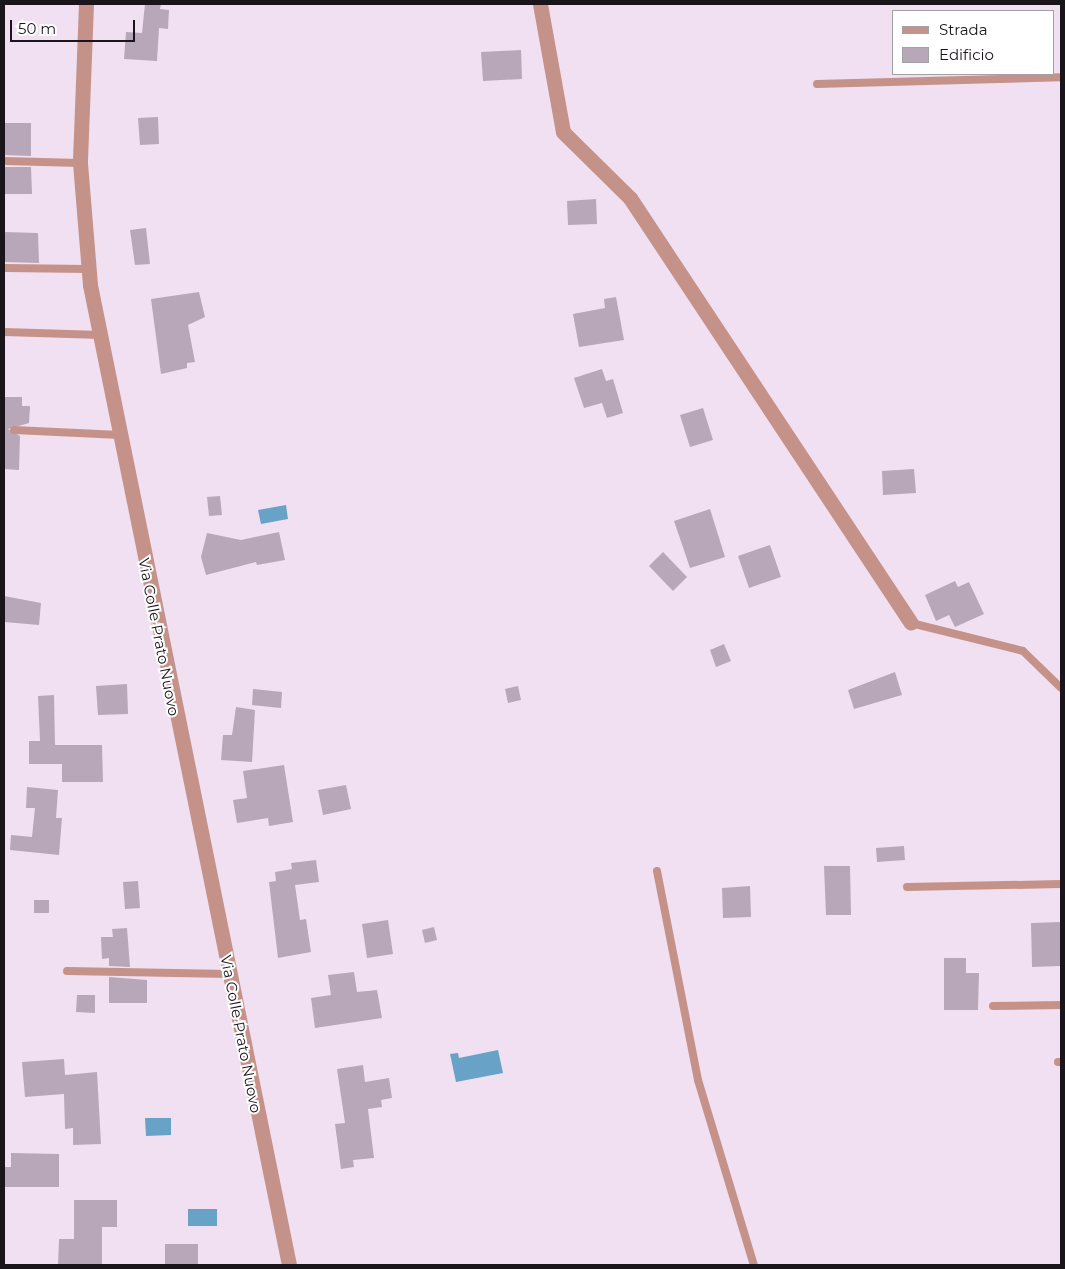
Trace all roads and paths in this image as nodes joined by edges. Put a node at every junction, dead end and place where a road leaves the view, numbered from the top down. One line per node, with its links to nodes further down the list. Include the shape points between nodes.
1 (86, 4): 6 (street, Via Colle Prato Nuovo)
2 (540, 4): 13 (street, via 563,132 630,198)
3 (1061, 77): 4 (lane)
4 (817, 84)
5 (4, 161): 6 (lane)
6 (80, 163): 8 (street, Via Colle Prato Nuovo)
7 (4, 268): 8 (lane)
8 (88, 269): 10 (street, Via Colle Prato Nuovo)
9 (4, 332): 10 (lane)
10 (100, 335): 12 (street, Via Colle Prato Nuovo)
11 (14, 430): 12 (lane)
12 (120, 435): 19 (street, Via Colle Prato Nuovo)
13 (911, 623): 14 (lane, via 1023,650)
14 (1061, 688)
15 (657, 871): 23 (lane, via 698,1080)
16 (1061, 884): 17 (lane)
17 (907, 887)
18 (67, 971): 19 (lane)
19 (229, 974): 22 (street, Via Colle Prato Nuovo)
20 (1061, 1005): 21 (lane)
21 (993, 1006)
22 (289, 1265)
23 (754, 1265)

